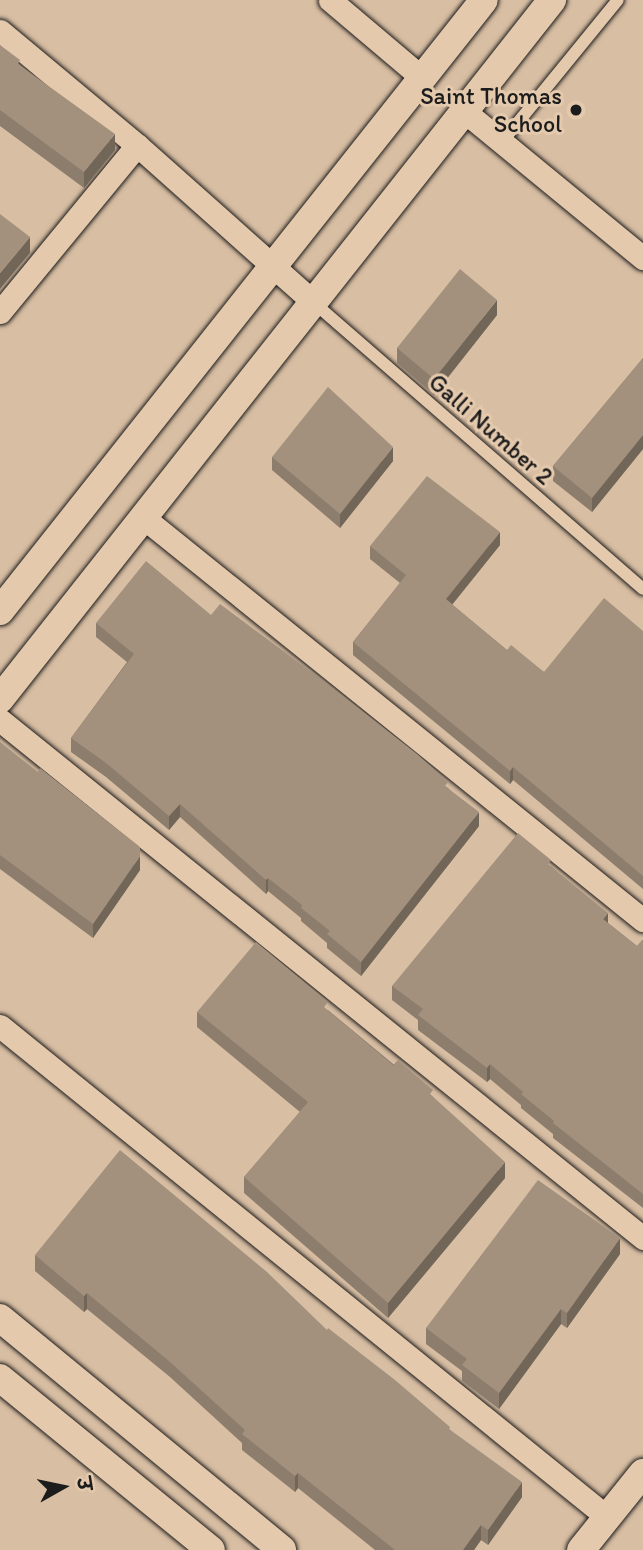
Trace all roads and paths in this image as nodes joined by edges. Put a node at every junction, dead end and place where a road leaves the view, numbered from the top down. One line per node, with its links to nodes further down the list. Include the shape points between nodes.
1 (330, 0): 6 (street)
2 (484, 0): 6 (street)
3 (552, 0): 7 (street)
4 (618, 0): 8 (lane)
5 (0, 31): 9 (street)
6 (421, 77): 11 (street)
7 (464, 111): 8 (street); 12 (street)
8 (502, 142): 10 (street)
9 (137, 145): 11 (street); 13 (street)
10 (643, 258)
11 (274, 264): 12 (street); 16 (street)
12 (312, 301): 14 (street); 15 (lane, Galli Number 2)
13 (0, 312)
14 (144, 518): 17 (street); 19 (street)
15 (643, 589)
16 (0, 611)
17 (0, 699)
18 (0, 720): 21 (street)
19 (643, 920)
20 (0, 1027): 25 (street)
21 (643, 1238)
22 (0, 1318): 27 (street)
23 (0, 1378): 26 (street)
24 (643, 1473): 25 (street)
25 (607, 1517): 28 (street)
26 (211, 1550)
27 (282, 1550)
28 (581, 1550)

